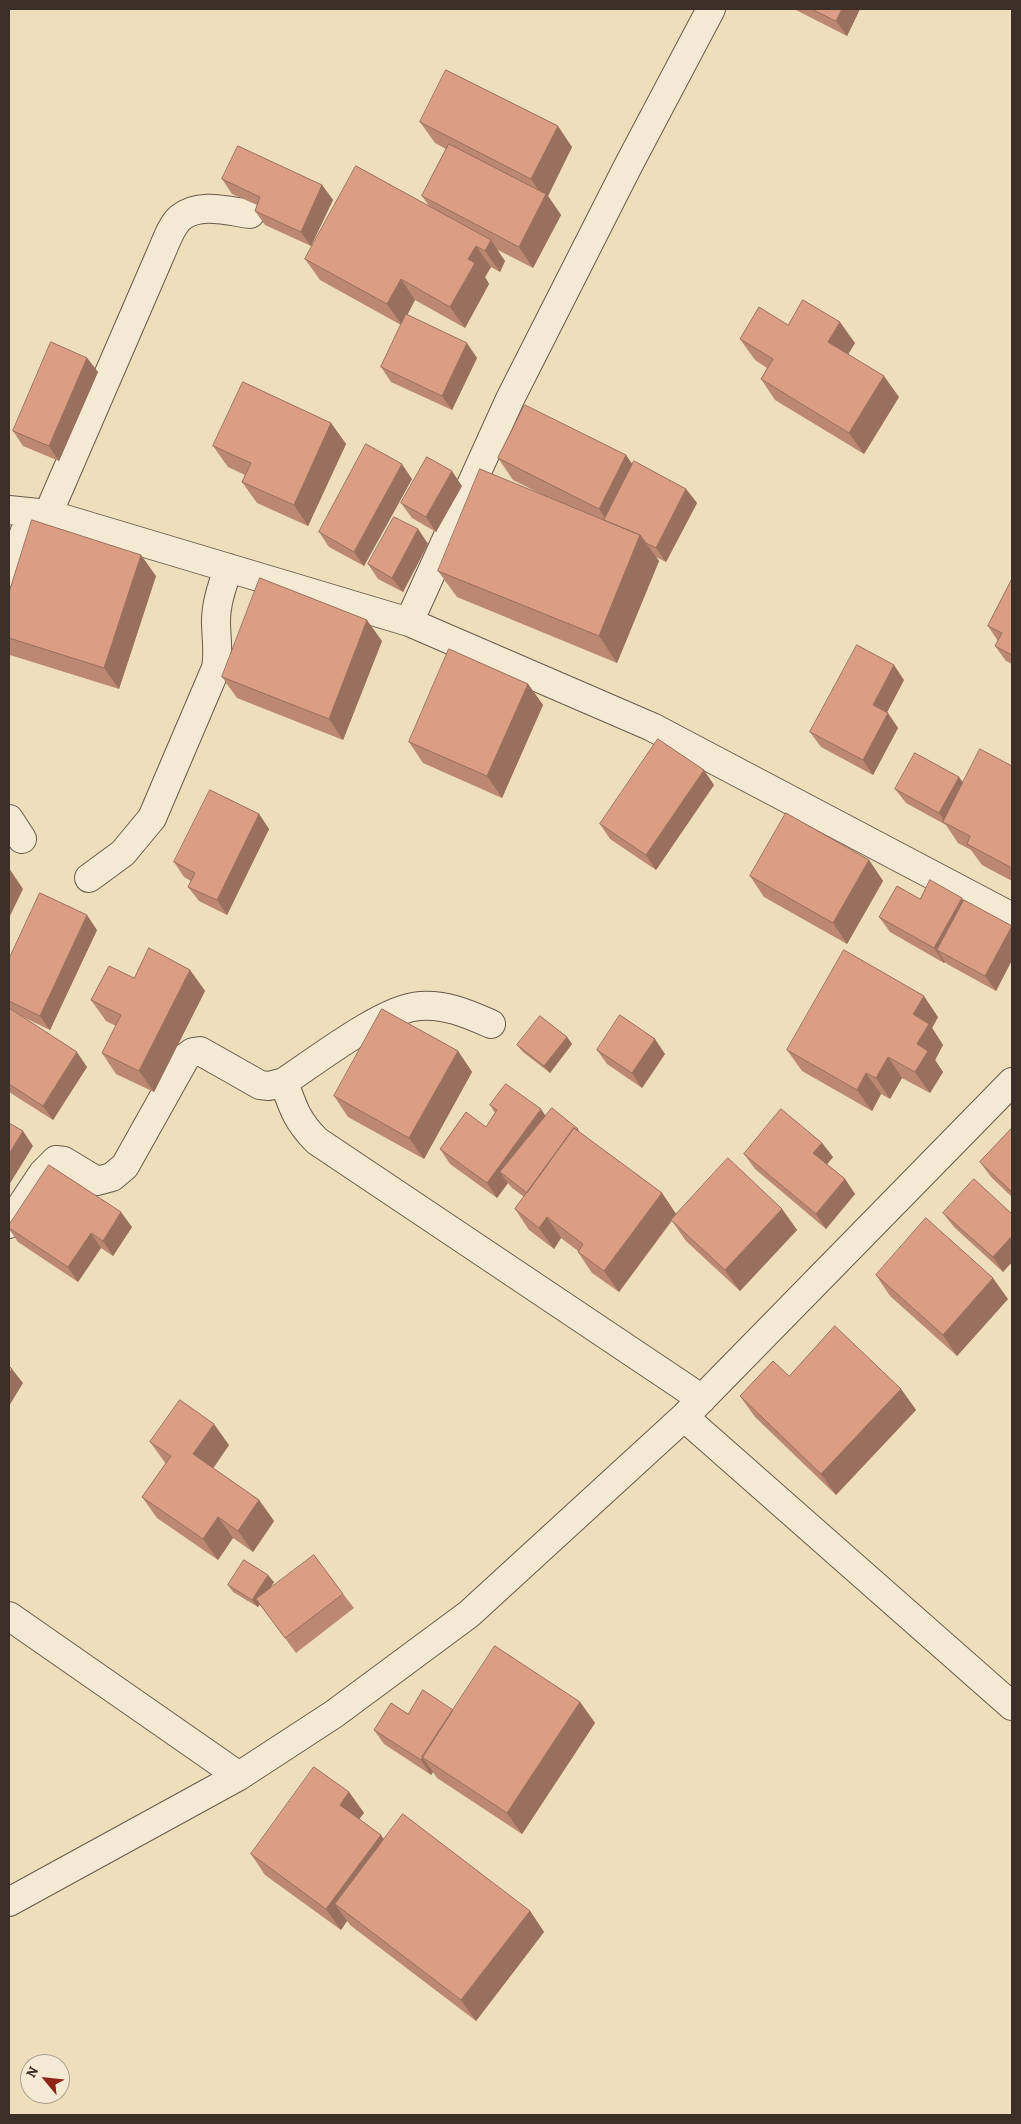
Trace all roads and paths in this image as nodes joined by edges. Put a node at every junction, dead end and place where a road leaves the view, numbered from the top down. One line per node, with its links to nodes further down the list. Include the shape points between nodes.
1 (711, 9): 6 (street, via 510,399)
2 (250, 214): 3 (street, via 210,208 190,212 180,218)
3 (30, 512): 4 (street); 5 (street)
4 (228, 568): 6 (street); 7 (street, via 217,605 216,668 159,805 144,830 123,853)
5 (9, 572)
6 (409, 622): 8 (street, via 652,727)
7 (89, 878)
8 (1012, 917)
9 (491, 1024): 10 (street, via 446,1007 402,1009 383,1017)
10 (284, 1082): 12 (street, via 260,1085 208,1054 192,1052 124,1166 116,1174 97,1181 64,1161 56,1160 44,1172); 13 (street, via 302,1127 317,1141)
11 (1012, 1082): 13 (street)
12 (9, 1224)
13 (693, 1408): 15 (street); 16 (street, via 469,1614 334,1714)
14 (9, 1616): 16 (street)
15 (1012, 1706)
16 (239, 1776): 17 (street)
17 (9, 1902)

